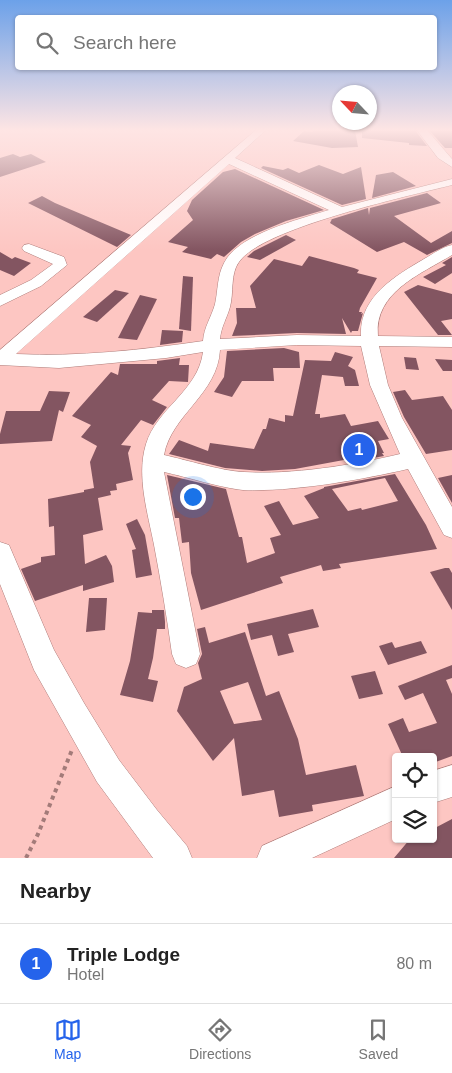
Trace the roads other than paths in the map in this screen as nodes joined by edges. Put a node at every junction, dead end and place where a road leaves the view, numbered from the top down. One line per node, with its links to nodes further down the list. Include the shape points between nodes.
1 (215, 170): 13 (street)
2 (252, 170): 6 (street)
3 (452, 182): 4 (street)
4 (427, 188): 5 (street); 6 (street)
5 (444, 195)
6 (341, 211): 12 (street, via 282,230 241,250 228,269)
7 (29, 248): 9 (street, via 59,260 60,265)
8 (452, 249): 10 (street, via 383,295 374,306)
9 (0, 301)
10 (368, 340): 11 (street); 12 (street); 14 (street, via 379,388)
11 (452, 342)
12 (212, 345): 13 (street, via 59,362); 15 (street, via 210,362 202,378 162,431)
13 (0, 359)
14 (414, 459): 15 (street, via 381,467 287,480 242,481); 16 (street)
15 (154, 461): 18 (street)
16 (452, 528)
17 (0, 553): 22 (street, via 44,660 108,771)
18 (186, 654)
19 (452, 781): 20 (street)
20 (437, 786)
21 (392, 804): 23 (street)
22 (175, 858)
23 (274, 858)

